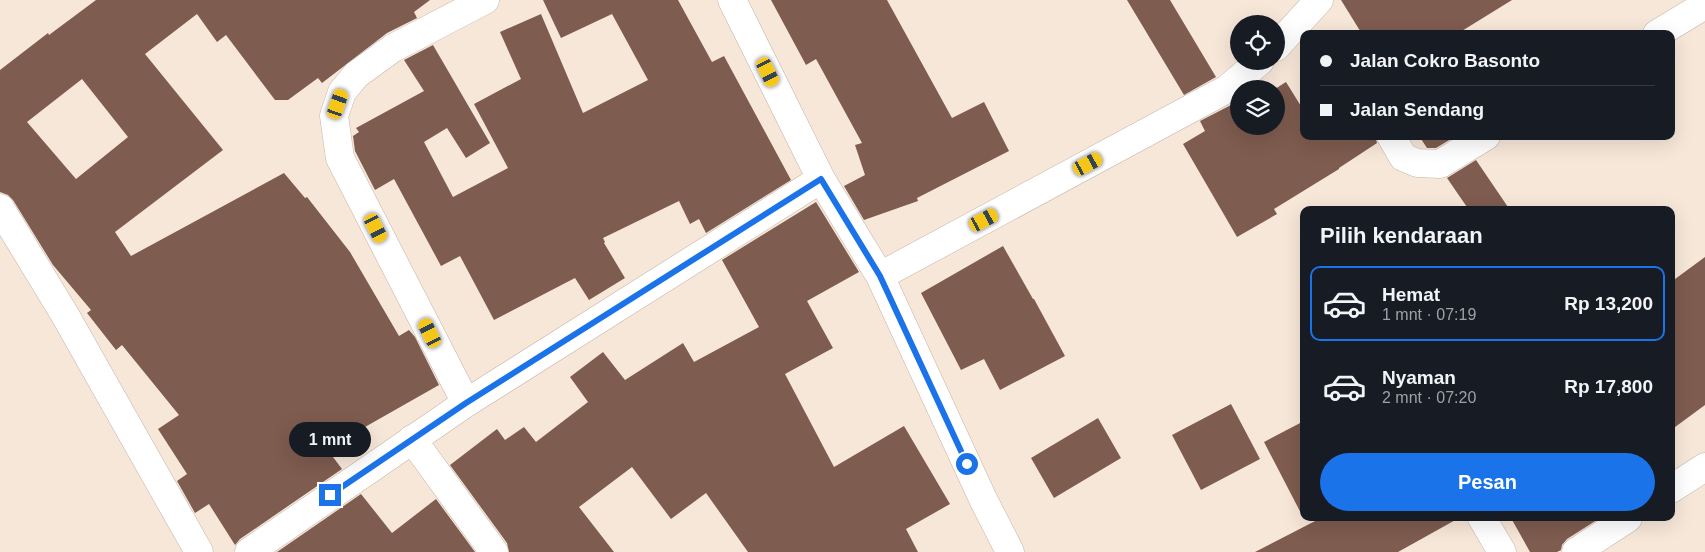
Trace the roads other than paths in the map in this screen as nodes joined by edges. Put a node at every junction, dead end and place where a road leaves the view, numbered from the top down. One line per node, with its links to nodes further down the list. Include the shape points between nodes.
1 (485, 0): 13 (street, via 393,48 356,75 342,92 334,116 340,158)
2 (732, 0): 10 (street)
3 (1705, 5): 5 (street)
4 (1314, 17): 6 (street)
5 (1664, 30)
6 (1285, 40)
7 (1249, 70): 12 (street, via 1227,89)
8 (1393, 140): 9 (street, via 1404,157 1417,163 1440,164)
9 (1479, 140)
10 (821, 179): 12 (street); 13 (street)
11 (0, 208): 19 (street)
12 (880, 276): 22 (street)
13 (466, 403): 14 (street)
14 (412, 438): 20 (street); 21 (street)
15 (1705, 467): 16 (street)
16 (1675, 486)
17 (1484, 521): 23 (street)
18 (1623, 521): 24 (street)
19 (200, 552)
20 (249, 552)
21 (494, 552)
22 (1010, 552)
23 (1502, 552)
24 (1576, 552)

